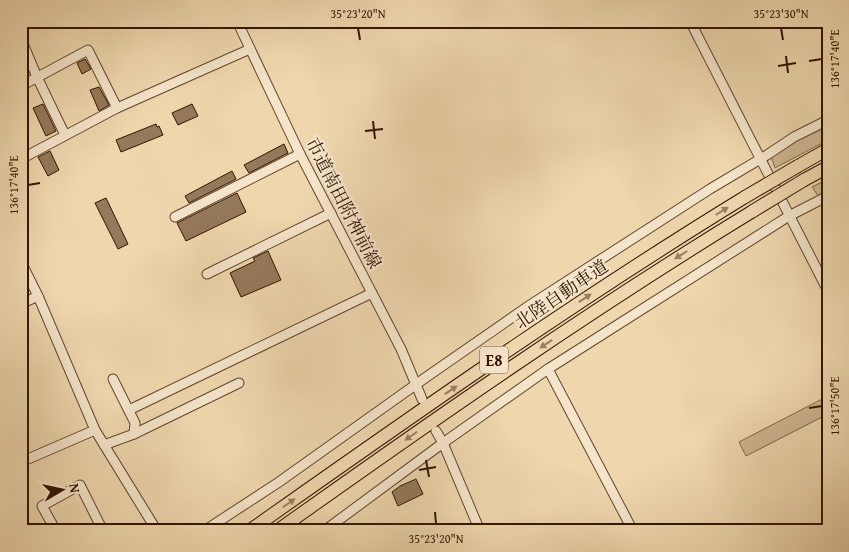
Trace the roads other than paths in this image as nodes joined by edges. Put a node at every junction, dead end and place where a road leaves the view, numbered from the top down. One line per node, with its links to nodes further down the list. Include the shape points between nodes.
1 (237, 21): 4 (street, 市道南田附神前線)
2 (690, 21): 13 (street)
3 (21, 39): 5 (street)
4 (250, 49): 7 (street); 11 (street, 市道南田附神前線)
5 (37, 77): 6 (street); 7 (street, via 88,50); 9 (street)
6 (21, 86)
7 (117, 108): 9 (street)
8 (828, 120): 13 (street)
9 (66, 135): 12 (street)
10 (828, 149): 41 (highway, 北陸自動車道 / E8, one-way to 10, bridge, via 576,304 745,197)
11 (300, 154): 16 (street, 市道南田附神前線); 18 (street)
12 (21, 159)
13 (760, 159): 17 (street); 28 (street, via 554,290)
14 (828, 167): 42 (highway, 北陸自動車道 / E8, one-way to 42, bridge, via 583,318)
15 (828, 196): 17 (street)
16 (331, 213): 20 (street); 22 (street, 市道南田附神前線)
17 (789, 216): 21 (street); 25 (street)
18 (175, 217)
19 (21, 262): 23 (street)
20 (206, 274)
21 (828, 291)
22 (372, 293): 28 (street, 市道南田附神前線); 30 (street)
23 (38, 296): 24 (street); 31 (street)
24 (21, 304)
25 (548, 370): 34 (street); 45 (street)
26 (113, 379): 30 (street)
27 (239, 383): 33 (street)
28 (416, 384): 29 (street, 市道南田附神前線); 40 (street)
29 (422, 399)
30 (129, 410): 33 (street, via 135,423)
31 (95, 430): 35 (street); 36 (street)
32 (436, 432): 34 (street)
33 (134, 434): 35 (street)
34 (443, 443): 43 (street); 44 (street)
35 (104, 445): 39 (street)
36 (21, 462)
37 (56, 531): 38 (street, via 42,506 80,486)
38 (103, 531)
39 (156, 531)
40 (204, 531)
41 (249, 531)
42 (276, 531)
43 (324, 531)
44 (480, 531)
45 (633, 531)

